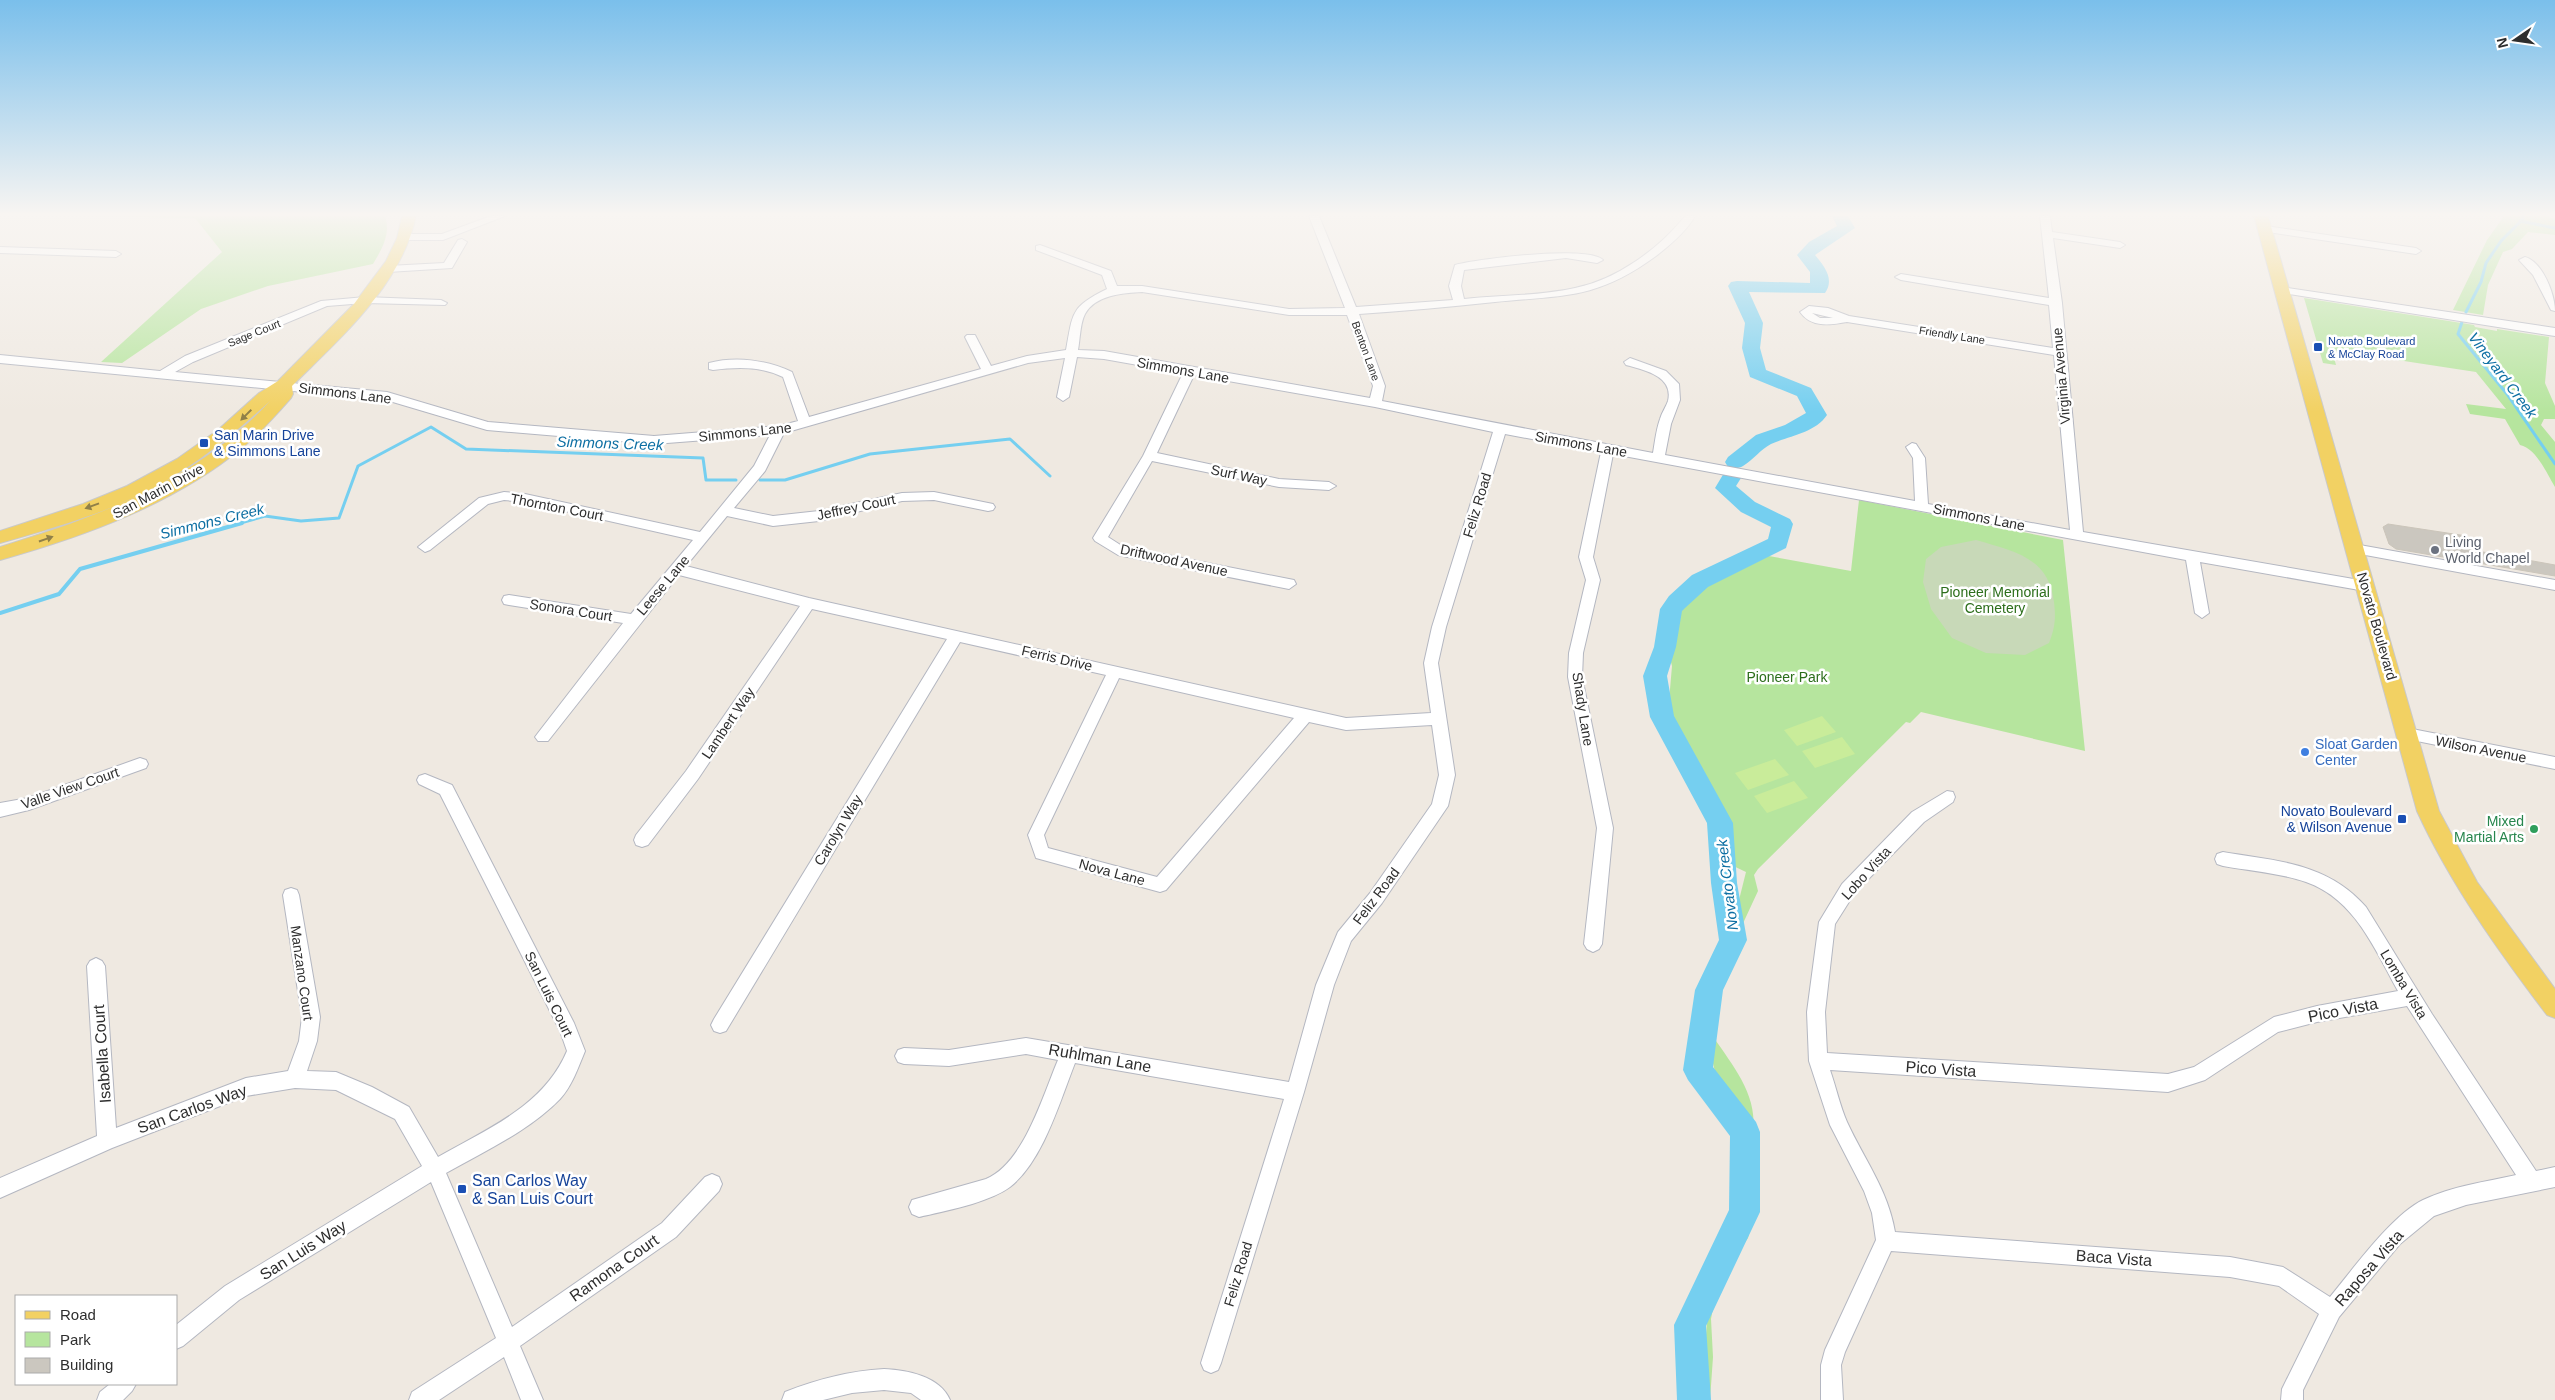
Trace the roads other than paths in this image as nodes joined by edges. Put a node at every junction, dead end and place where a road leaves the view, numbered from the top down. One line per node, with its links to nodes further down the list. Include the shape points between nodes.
1 (379, 281): 12 (main road, San Marin Drive)
2 (1110, 281): 10 (street)
3 (1340, 281): 17 (street, Benton Lane)
4 (1456, 281): 13 (street)
5 (1604, 281): 13 (street, via 1585,290)
6 (1927, 281): 14 (street)
7 (2053, 281): 14 (street, Virginia Avenue)
8 (2279, 281): 11 (main road, Novato Boulevard)
9 (2542, 281): 16 (street)
10 (1113, 290): 17 (street, via 1142,289 1288,312); 22 (street, via 1095,299 1079,313)
11 (2281, 290): 19 (street); 47 (main road, Novato Boulevard)
12 (365, 300): 15 (street, Sage Court); 28 (street, Sage Court, via 325,303 189,359); 29 (main road, San Marin Drive)
13 (1459, 302): 17 (street)
14 (2056, 303): 21 (street, Virginia Avenue)
15 (441, 304)
16 (2555, 308)
17 (1352, 312): 31 (street, Benton Lane, via 1379,386)
18 (1847, 318): 21 (street, Friendly Lane)
19 (2555, 332)
20 (971, 337): 27 (street)
21 (2058, 352): 44 (street, Virginia Avenue)
22 (1072, 353): 26 (street, Simmons Lane, via 1104,355); 27 (street, Simmons Lane, via 1027,360); 30 (street)
23 (0, 359): 28 (street, Simmons Lane)
24 (1630, 362): 38 (street, via 1658,370 1675,389)
25 (713, 366): 32 (street, via 737,363 772,366 788,375)
26 (1190, 371): 31 (street, Simmons Lane); 37 (street, Driftwood Avenue)
27 (988, 372): 32 (street, Simmons Lane)
28 (160, 376): 29 (street, Simmons Lane)
29 (284, 385): 34 (street, Simmons Lane, via 387,396 487,426 654,440); 45 (main road, San Marin Drive, one-way to 45, via 267,393 221,436 128,494); 48 (main road, San Marin Drive, one-way to 29, via 113,515 192,476 249,432 286,394)
30 (1064, 398)
31 (1375, 403): 33 (street, Simmons Lane)
32 (805, 424): 34 (street, Simmons Lane)
33 (1500, 429): 36 (street, Simmons Lane); 61 (street, Feliz Road, via 1439,627 1431,664)
34 (779, 430): 42 (street, Leese Lane, via 760,468)
35 (1912, 447): 40 (street, via 1919,458)
36 (1608, 448): 38 (street, Simmons Lane); 72 (street, Shady Lane, via 1586,557 1593,580 1576,653 1575,677 1605,828)
37 (1149, 456): 39 (street, Surf Way, via 1279,483); 51 (street, Driftwood Avenue, via 1100,538 1118,550)
38 (1658, 457): 40 (street, Simmons Lane)
39 (1329, 486)
40 (1922, 506): 44 (street, Simmons Lane)
41 (988, 508): 42 (street, Jeffrey Court, via 934,496 902,497 819,516 773,521)
42 (724, 511): 43 (street, Leese Lane)
43 (702, 536): 46 (street, Thornton Court, via 504,496 484,501); 50 (street, Leese Lane)
44 (2077, 536): 49 (street, Simmons Lane)
45 (0, 537)
46 (425, 547)
47 (2354, 550): 52 (street); 53 (main road, Novato Boulevard)
48 (0, 554)
49 (2192, 557): 53 (street, Simmons Lane); 56 (street)
50 (677, 568): 55 (street, Ferris Drive); 57 (street, Leese Lane)
51 (1289, 584)
52 (2555, 585)
53 (2365, 586): 62 (main road, Novato Boulevard)
54 (509, 600): 57 (street, Sonora Court)
55 (809, 603): 58 (street, Ferris Drive); 69 (street, Lambert Way, via 692,775)
56 (2202, 613)
57 (634, 620): 63 (street, Leese Lane)
58 (957, 635): 59 (street, Ferris Drive); 76 (street, Carolyn Way)
59 (1115, 671): 60 (street, Ferris Drive); 60 (street, Nova Lane, via 1036,835 1042,853 1160,885)
60 (1306, 715): 61 (street, Ferris Drive, via 1346,724)
61 (1440, 718): 81 (street, Feliz Road, via 1447,775 1440,806 1376,898 1344,937 1325,985)
62 (2408, 734): 64 (street, Wilson Avenue); 75 (main road, Novato Boulevard, via 2436,830 2489,919)
63 (543, 738)
64 (2555, 763)
65 (140, 764): 68 (street, Valle View Court, via 29,804)
66 (425, 780): 83 (street, San Luis Court, via 446,790 576,1051 554,1092 529,1114)
67 (1947, 797): 79 (street, Lobo Vista, via 1918,817 1876,859 1848,889 1827,922 1816,1012)
68 (0, 810)
69 (642, 840)
70 (2223, 859): 74 (street, Lomba Vista, via 2296,873 2339,890 2355,905)
71 (291, 895): 80 (street, Manzano Court, via 311,1017 308,1041)
72 (1593, 944)
73 (96, 966): 82 (street, Isabella Court)
74 (2411, 997): 79 (street, Pico Vista, via 2274,1025 2199,1074 2168,1083); 85 (street, Lomba Vista)
75 (2555, 1007)
76 (720, 1025)
77 (1070, 1053): 78 (street, Ruhlman Lane, via 1026,1046 949,1058); 81 (street, Ruhlman Lane); 88 (street, via 1029,1148 1002,1181 950,1200)
78 (904, 1056)
79 (1818, 1061): 89 (street, via 1839,1125 1879,1204)
80 (295, 1079): 82 (street, San Carlos Way, via 246,1087); 83 (street, San Carlos Way, via 336,1081 402,1113)
81 (1295, 1092): 93 (street, Feliz Road)
82 (107, 1141): 87 (street, San Carlos Way)
83 (435, 1168): 91 (street, San Luis Way, via 232,1293); 92 (street, San Carlos Way)
84 (2555, 1177): 85 (street, Raposa Vista)
85 (2531, 1181): 90 (street, Raposa Vista, via 2466,1195 2428,1208 2393,1237)
86 (712, 1184): 92 (street, Ramona Court, via 669,1230)
87 (0, 1188)
88 (919, 1207)
89 (1886, 1240): 90 (street, Baca Vista, via 2230,1267 2283,1278); 100 (street, via 1835,1350 1831,1366)
90 (2332, 1310): 101 (street, Raposa Vista, via 2293,1389)
91 (178, 1337)
92 (508, 1342): 96 (street, Ramona Court); 97 (street, San Carlos Way)
93 (1211, 1363)
94 (124, 1385): 95 (street)
95 (108, 1400)
96 (420, 1400)
97 (532, 1400)
98 (793, 1400): 99 (street, via 868,1379 914,1383)
99 (939, 1400)
100 (1832, 1400)
101 (2292, 1400)

